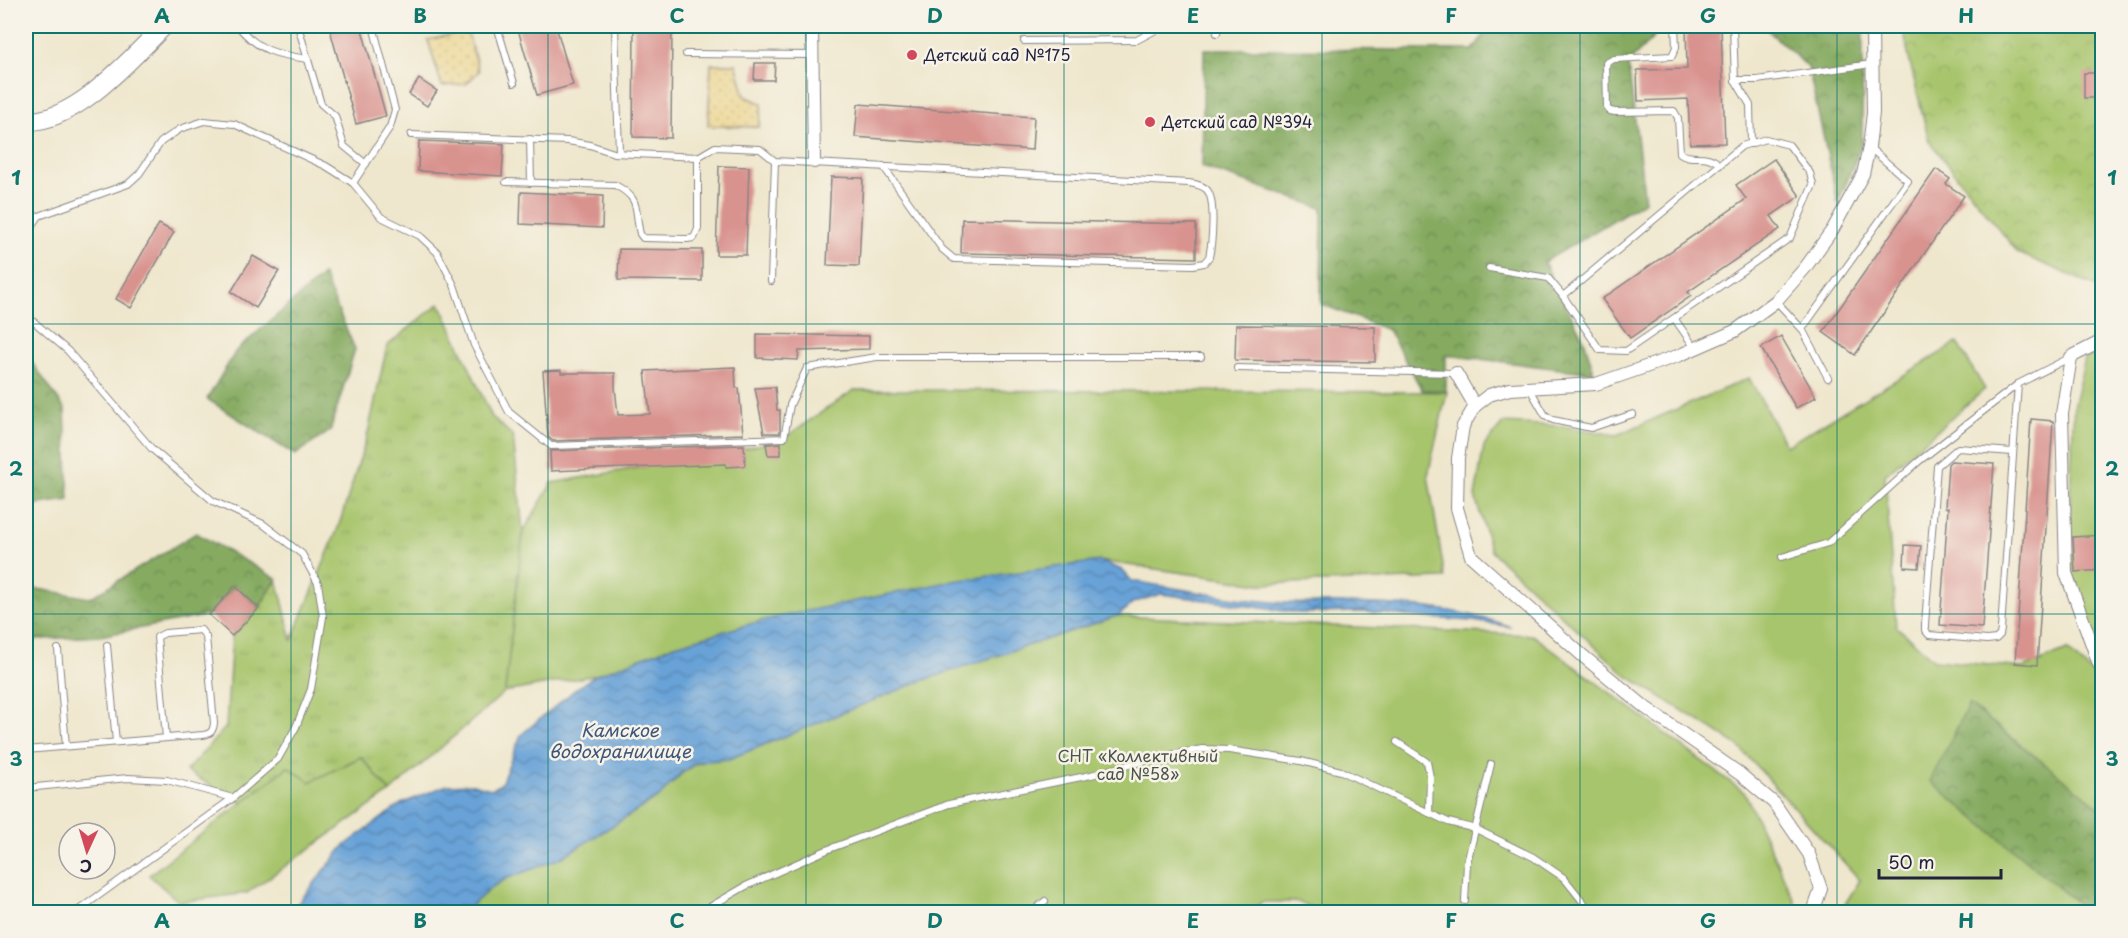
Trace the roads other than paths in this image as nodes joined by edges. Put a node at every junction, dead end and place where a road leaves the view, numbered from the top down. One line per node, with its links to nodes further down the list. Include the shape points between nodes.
1 (164, 26): 21 (main road, via 80,103 45,119)
2 (238, 26): 17 (lane, via 265,50)
3 (298, 26): 17 (lane)
4 (372, 26): 30 (lane, via 395,110 390,127)
5 (497, 26): 20 (lane)
6 (615, 26): 26 (lane)
7 (812, 26): 16 (street)
8 (1163, 26): 14 (lane, via 1137,40)
9 (1218, 26): 13 (lane)
10 (1675, 26): 31 (lane, via 1676,47 1672,56 1614,59 1606,63 1607,108 1615,112 1674,111 1680,153 1711,158)
11 (1733, 26): 19 (lane)
12 (1872, 26): 18 (street)
13 (1217, 33)
14 (1024, 41)
15 (686, 54): 16 (lane)
16 (812, 55): 29 (street)
17 (308, 60): 30 (lane, via 321,104 335,116 344,146)
18 (1872, 64): 19 (lane); 25 (street)
19 (1735, 80): 24 (lane, via 1750,105)
20 (514, 83)
21 (26, 121)
22 (411, 135): 23 (lane)
23 (530, 139): 26 (lane, via 568,141); 35 (lane)
24 (1751, 144): 31 (lane, via 1742,146); 42 (lane, via 1766,139 1789,145 1810,173 1812,190 1790,237)
25 (1869, 147): 40 (street, via 1863,174 1833,229); 43 (lane, via 1908,182)
26 (619, 153): 27 (lane)
27 (698, 157): 28 (lane, via 715,147 760,149); 35 (lane, via 698,229 694,238 643,238 633,198 615,185)
28 (775, 160): 29 (lane); 38 (lane)
29 (814, 162): 32 (lane)
30 (366, 164): 34 (lane)
31 (1720, 165): 39 (lane)
32 (883, 166): 32 (lane, via 1201,186 1209,191 1212,201 1209,258 1192,265 954,259 942,249)
33 (506, 182): 35 (lane)
34 (353, 183): 36 (lane, via 326,166 234,124 204,121 180,129 161,142 128,184 39,216); 46 (lane, via 381,217 420,237 437,252 454,285 474,345 509,412 551,446 784,438 790,405 807,368 877,357)
35 (531, 183)
36 (26, 235)
37 (1489, 268): 39 (lane, via 1548,278)
38 (771, 281)
39 (1563, 296): 42 (lane, via 1600,350 1626,351)
40 (1776, 301): 43 (lane); 45 (street, via 1735,331)
41 (26, 315): 67 (lane, via 68,351 152,449 213,501 263,524 302,554 318,583 323,617 311,689 296,728 278,759)
42 (1674, 318): 45 (lane)
43 (1802, 329): 50 (lane)
44 (2103, 341): 47 (street)
45 (1695, 348): 52 (street, via 1596,384)
46 (1201, 357)
47 (2072, 357): 51 (lane); 59 (street, via 2062,414 2066,573)
48 (1237, 368): 49 (lane)
49 (1456, 373): 53 (street)
50 (1828, 378)
51 (2018, 384): 55 (lane); 56 (lane, via 1918,462 1828,543)
52 (1530, 388): 53 (street, via 1489,395); 54 (lane, via 1545,415 1564,422 1591,428)
53 (1475, 406): 76 (street, via 1463,426 1458,468 1457,508 1471,556 1646,708 1740,774 1774,803 1809,854 1821,889)
54 (1633, 414)
55 (2013, 452): 55 (lane, via 1958,448 1937,466 1925,624 1929,634 1987,640 2000,635)
56 (1782, 557)
57 (107, 645): 61 (lane)
58 (58, 650): 63 (lane)
59 (2099, 664)
60 (166, 738): 60 (lane, via 210,734 213,730 206,637 201,630 157,637); 61 (lane)
61 (116, 742): 63 (lane)
62 (1397, 742): 68 (lane, via 1427,762)
63 (66, 746): 64 (lane)
64 (26, 750)
65 (1491, 764): 69 (lane)
66 (26, 788): 67 (lane, via 128,778 167,780)
67 (233, 798): 72 (lane)
68 (1429, 813): 69 (lane); 73 (lane, via 1341,771 1301,761 1202,749 949,804 829,849 746,886)
69 (1476, 829): 71 (lane, via 1467,863); 75 (lane, via 1533,857 1564,878)
70 (1045, 901): 74 (lane)
71 (1464, 901)
72 (76, 912)
73 (701, 912)
74 (1032, 912)
75 (1591, 912)
76 (1814, 912)

